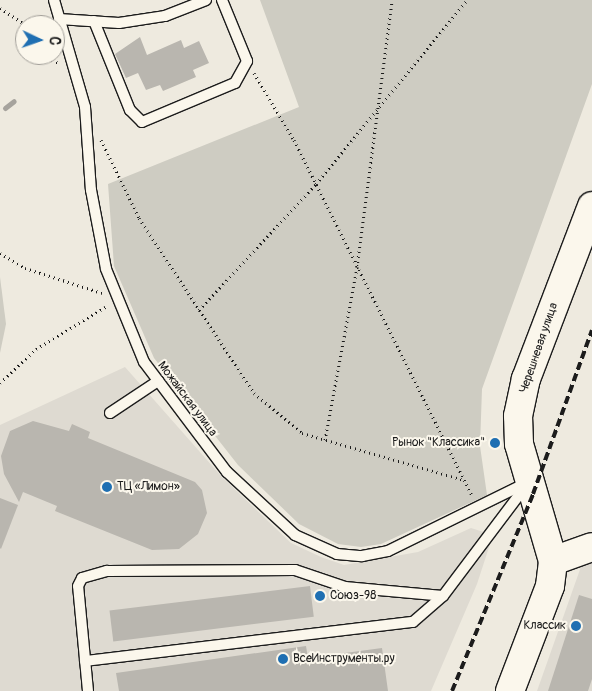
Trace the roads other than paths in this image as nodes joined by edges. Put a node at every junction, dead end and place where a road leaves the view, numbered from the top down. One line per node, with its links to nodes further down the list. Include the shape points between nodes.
1 (54, 0): 4 (lane, Можайская улица)
2 (206, 0): 6 (lane, via 165,16 119,23)
3 (222, 0): 6 (lane, via 247,61 235,83 142,122 130,110)
4 (58, 15)
5 (65, 19): 6 (lane)
6 (94, 21)
7 (65, 39): 9 (lane, Можайская улица, via 85,107 91,190 106,270 144,362)
8 (592, 206): 11 (main road, Черешневая улица, via 524,388 518,416 519,444)
9 (158, 381): 10 (lane); 11 (lane, Можайская улица, via 226,472 295,535 337,554 362,556 388,551 478,508)
10 (110, 413)
11 (531, 488): 13 (main road, Черешневая улица); 14 (lane)
12 (592, 547): 13 (main road)
13 (552, 561): 17 (main road, via 550,586)
14 (443, 596): 15 (lane, via 413,622); 15 (lane, via 345,587 295,570 107,571 82,578 78,586)
15 (85, 661): 16 (lane)
16 (88, 691)
17 (510, 691)

